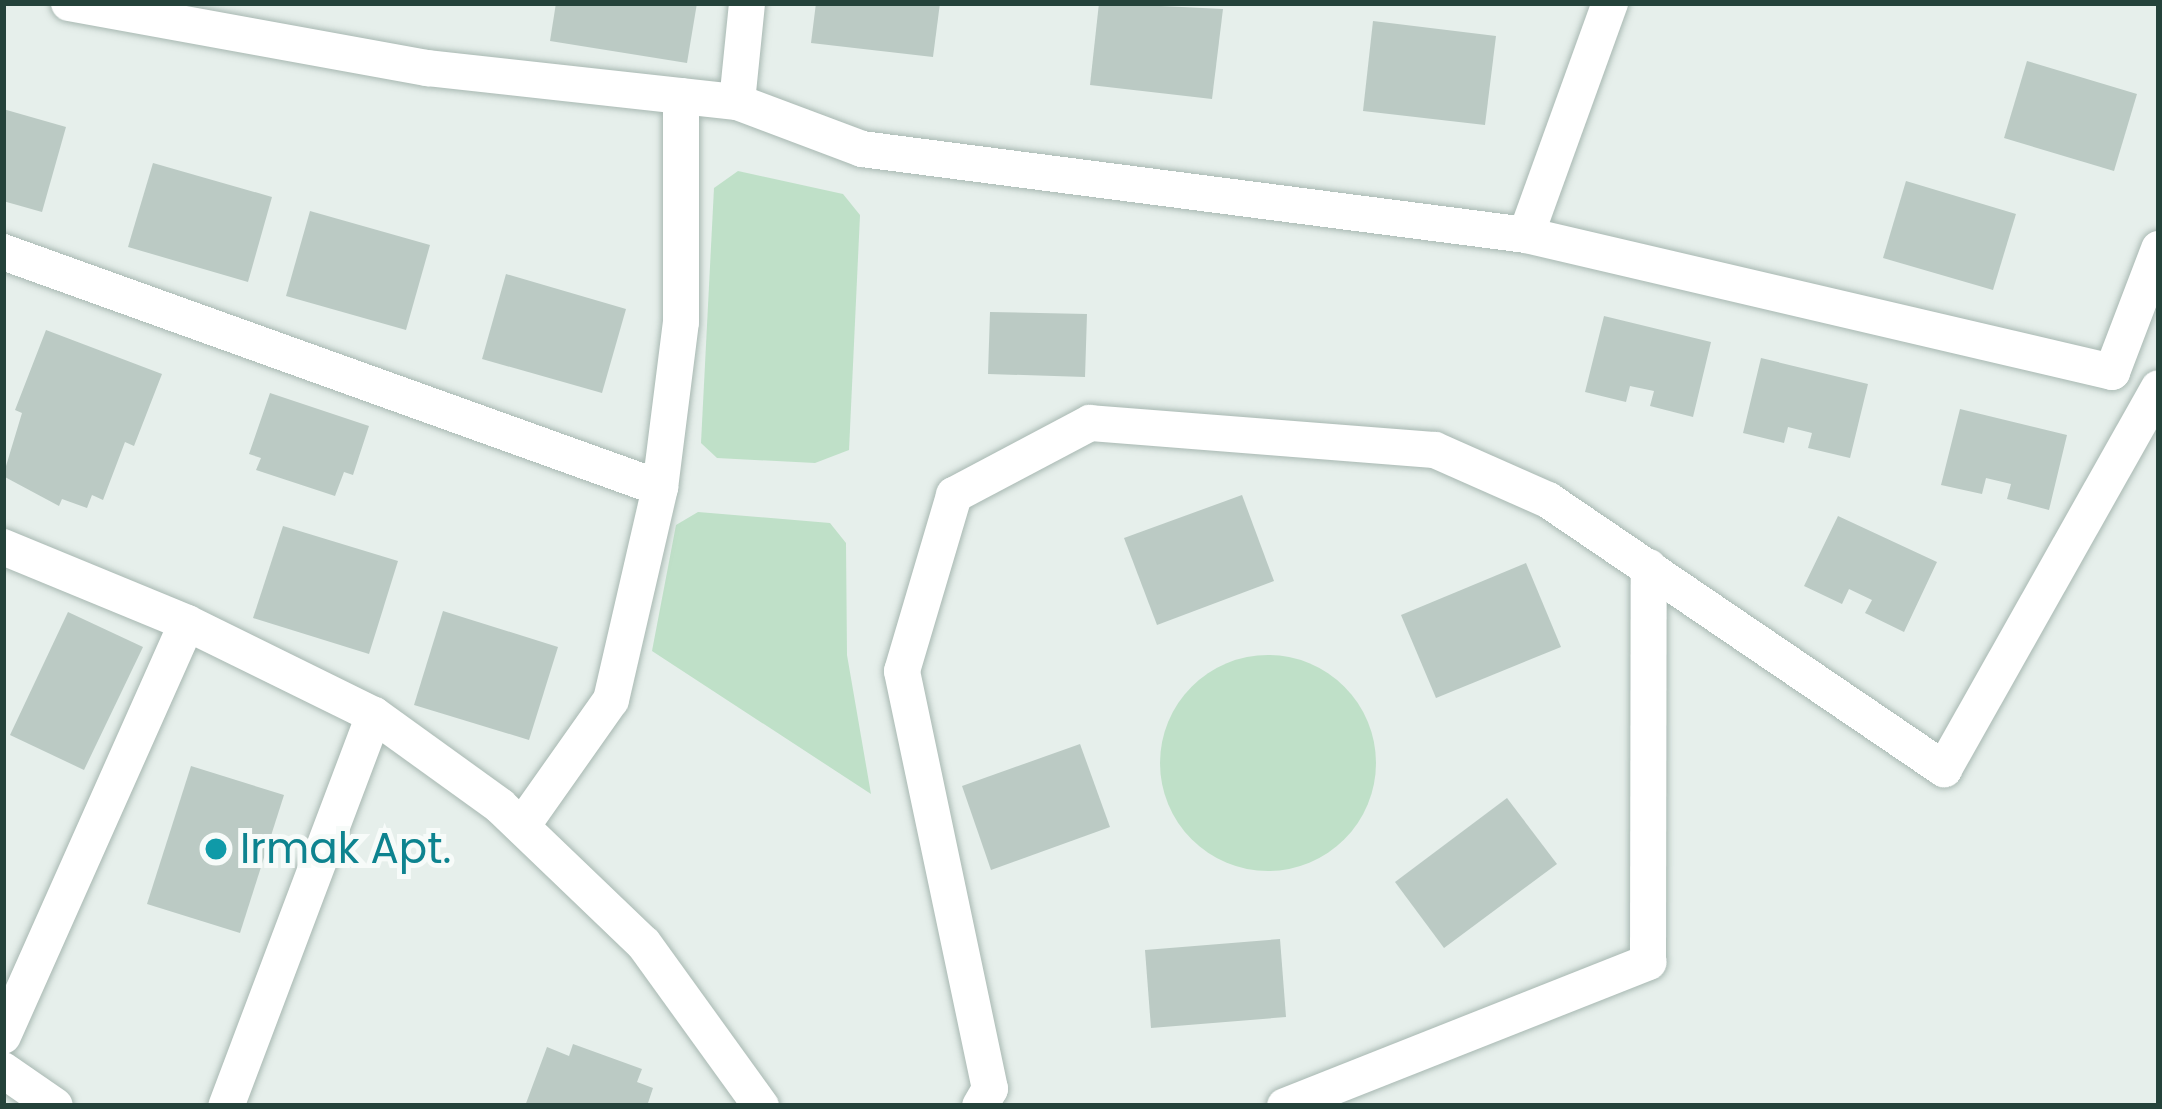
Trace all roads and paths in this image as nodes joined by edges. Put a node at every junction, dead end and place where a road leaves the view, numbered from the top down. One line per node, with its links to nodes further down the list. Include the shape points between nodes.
1 (69, 3): 4 (street, via 428,68)
2 (747, 3): 5 (street)
3 (1610, 3): 6 (street)
4 (680, 96): 5 (street); 11 (street, via 681,322)
5 (737, 103): 6 (street, via 862,149)
6 (1526, 235): 9 (street)
7 (2159, 249): 9 (street)
8 (3, 252): 11 (street)
9 (2112, 372): 10 (street)
10 (2159, 386): 13 (street, via 1945,770)
11 (660, 488): 16 (street, via 610,700)
12 (3, 547): 14 (street)
13 (1649, 566): 22 (street, via 1548,500 1435,450 1090,423 954,495 902,670 990,1089); 23 (street, via 1648,962)
14 (187, 623): 15 (street); 17 (street)
15 (374, 715): 16 (street); 20 (street)
16 (522, 826): 21 (street, via 644,944)
17 (3, 1036)
18 (3, 1070): 19 (street)
19 (55, 1106)
20 (226, 1106)
21 (760, 1106)
22 (980, 1106)
23 (1285, 1106)

